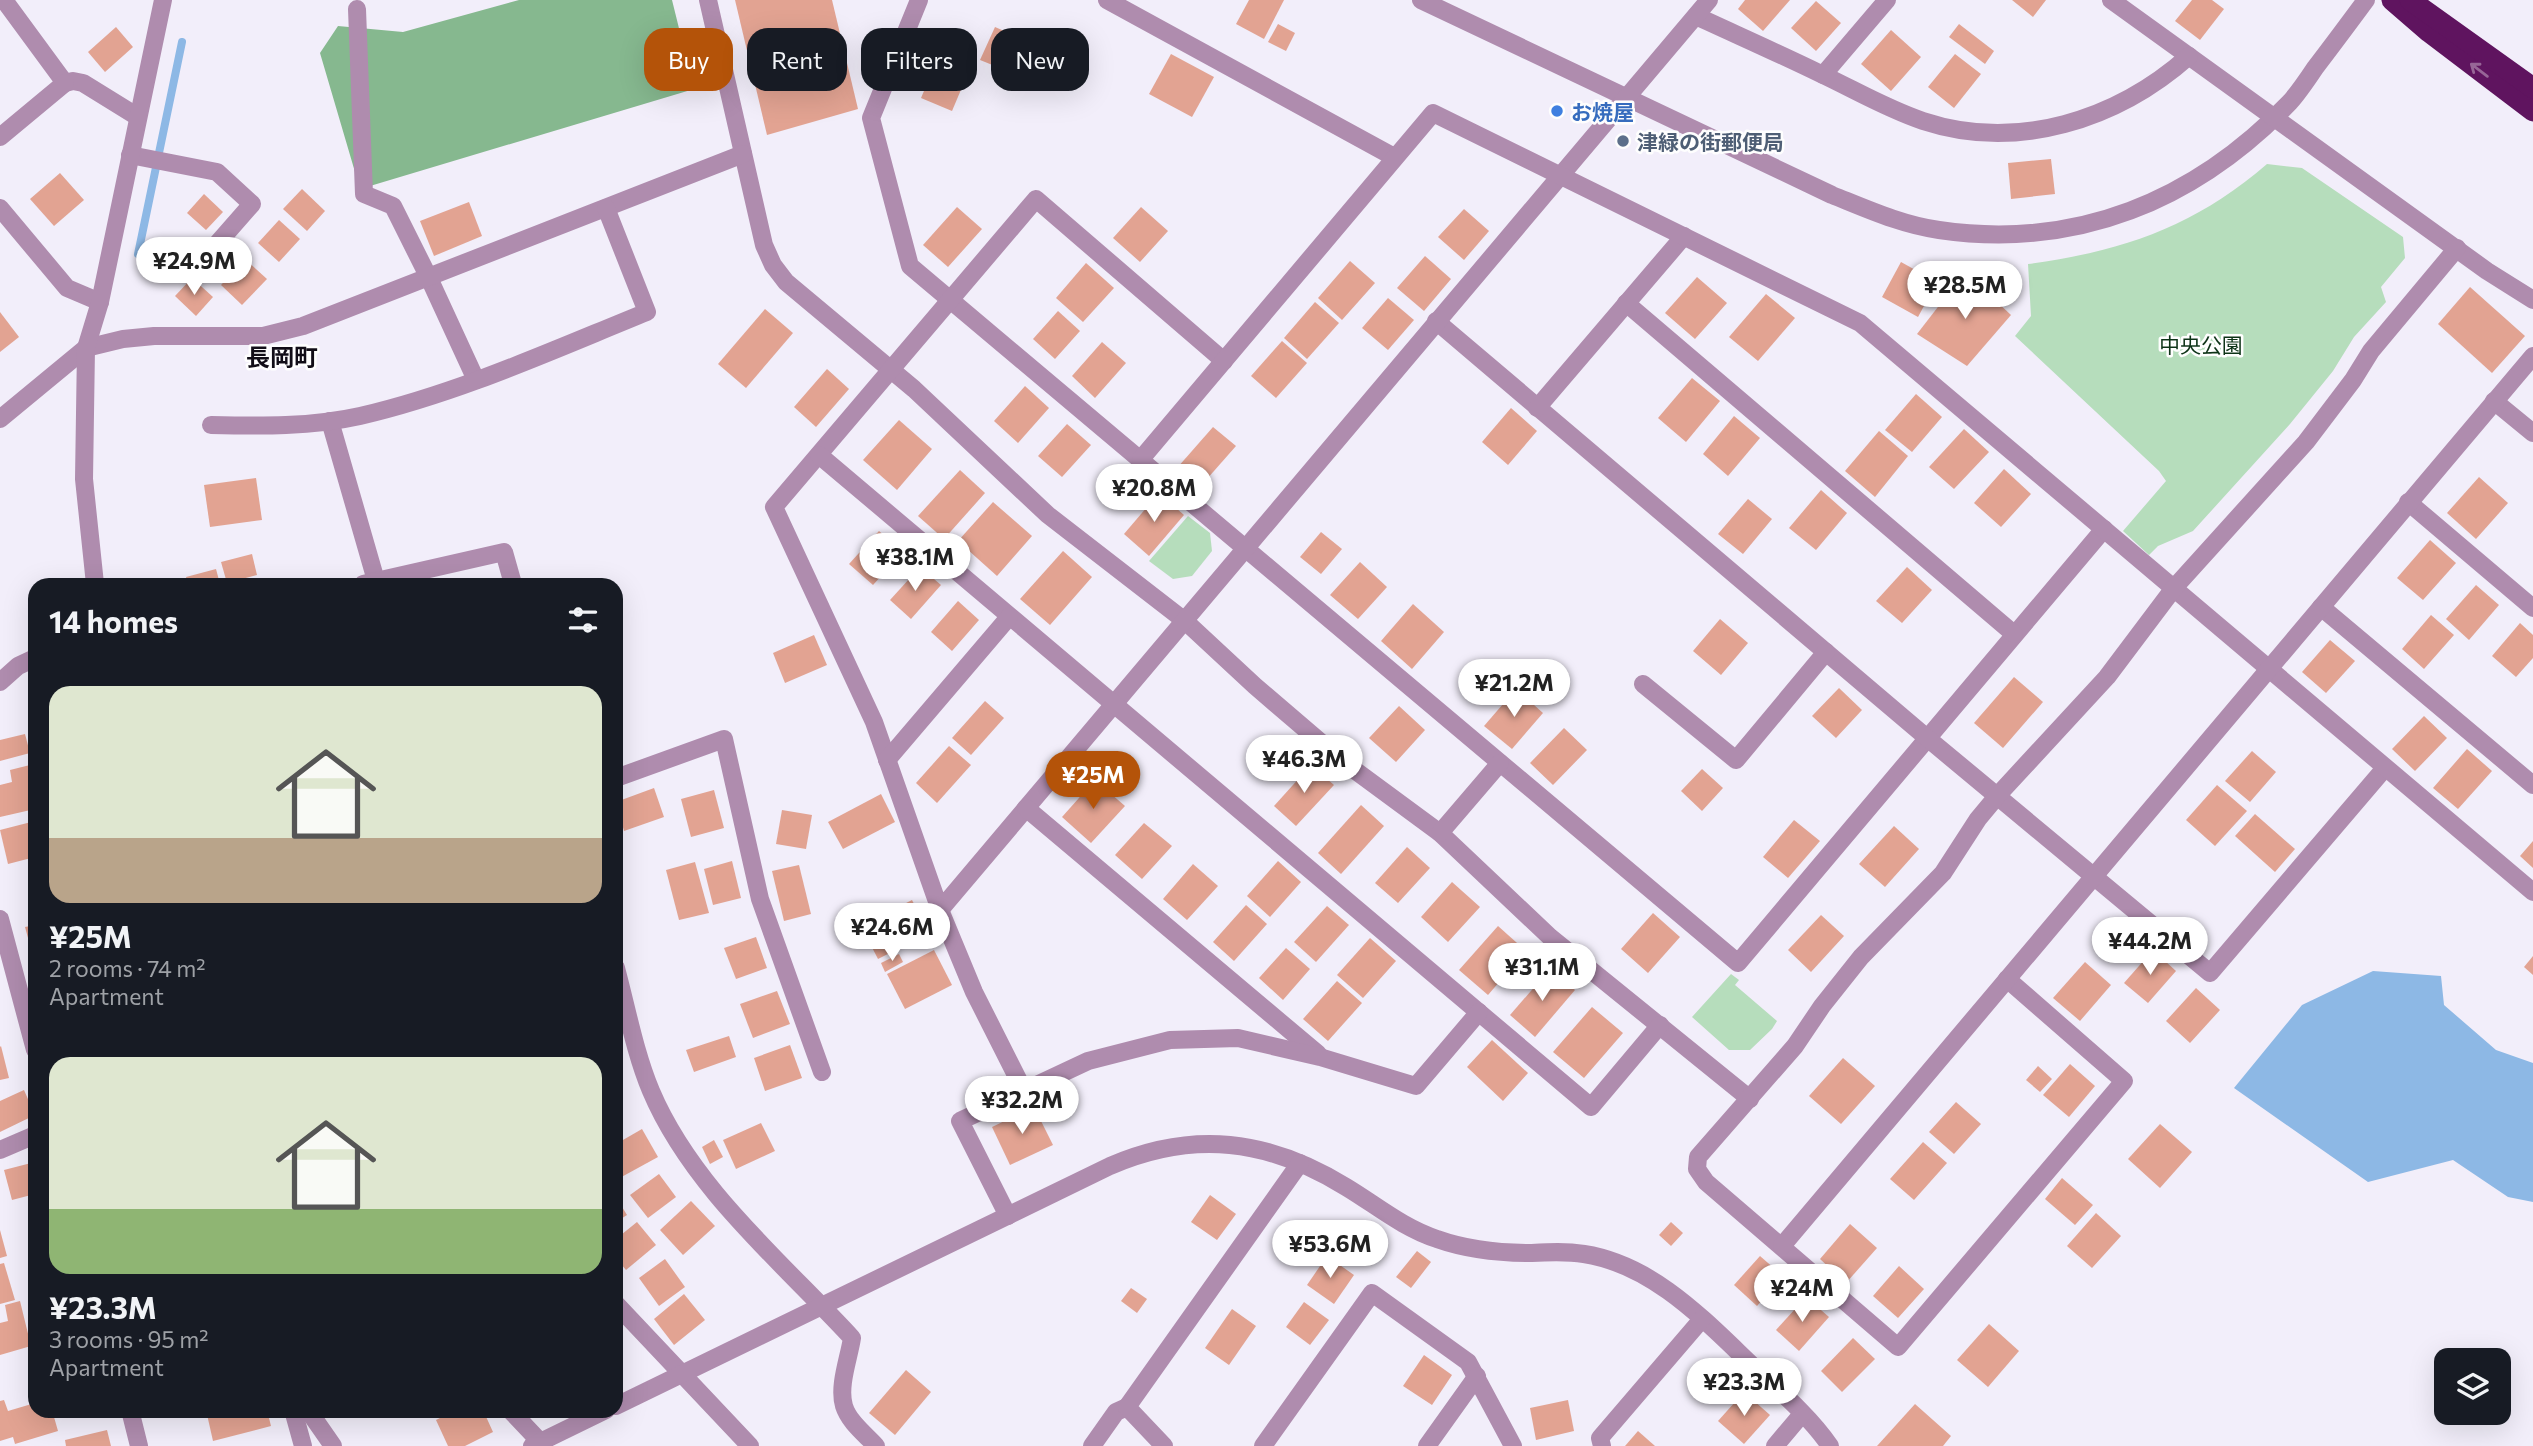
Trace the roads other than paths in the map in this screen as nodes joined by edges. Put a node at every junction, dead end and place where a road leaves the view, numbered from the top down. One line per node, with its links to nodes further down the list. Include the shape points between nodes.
1 (4, 0): 17 (street)
2 (163, 0): 21 (street)
3 (708, 0): 24 (street)
4 (919, 0): 34 (street, via 871,118 910,266)
5 (1107, 0): 26 (street)
6 (1422, 0): 19 (street)
7 (1709, 0): 14 (street)
8 (1886, 0): 16 (street)
9 (2111, 0): 15 (street)
10 (2366, 0): 22 (street, via 2292,100)
11 (2392, 0): 20 (highway, one-way to 11)
12 (2410, 0): 18 (highway)
13 (357, 9): 33 (street, via 364,194 393,206)
14 (1696, 16): 16 (street); 19 (street)
15 (2189, 56): 16 (street, via 2163,79 2104,112 2048,128 1995,133 1926,122); 22 (street)
16 (1823, 75)
17 (65, 83): 21 (street, via 83,83); 23 (street)
18 (2533, 88)
19 (1626, 96): 22 (street, via 1865,208 1937,230 1978,234 2068,228 2135,210 2197,179); 27 (street)
20 (2533, 111)
21 (138, 117): 25 (street)
22 (2274, 117): 31 (street)
23 (0, 137)
24 (743, 154): 29 (street); 42 (street, via 773,265 786,282)
25 (136, 156): 32 (street, via 218,172 252,204); 36 (street)
26 (1394, 156): 27 (street, via 1433,113); 41 (street)
27 (1560, 174): 30 (street); 38 (street)
28 (0, 208): 36 (street, via 67,288)
29 (606, 208): 33 (street); 43 (street, via 647,312)
30 (1684, 236): 37 (street); 53 (street, via 1860,323)
31 (2457, 248): 35 (street); 59 (street, via 2371,351 2306,442)
32 (202, 261)
33 (429, 278): 39 (street, via 340,314 263,336 123,338); 43 (street)
34 (950, 299): 41 (street, via 1037,199); 42 (street); 51 (street)
35 (2533, 300)
36 (100, 302): 39 (street)
37 (1626, 303): 45 (street); 64 (street)
38 (1436, 321): 45 (street); 54 (street)
39 (86, 348): 46 (street); 55 (street, via 84,479)
40 (2533, 356): 44 (street)
41 (1224, 360): 51 (street)
42 (889, 369): 50 (street); 63 (street, via 1048,515)
43 (476, 380): 47 (street)
44 (2494, 401): 49 (street); 52 (street)
45 (1537, 408): 65 (street)
46 (0, 419)
47 (330, 421): 48 (street, via 288,426); 56 (street)
48 (211, 425)
49 (2533, 433)
50 (819, 455): 62 (street); 72 (street, via 774,507 874,722)
51 (1141, 459): 54 (street)
52 (2408, 502): 60 (street); 61 (street)
53 (2104, 529): 59 (street); 64 (street)
54 (1245, 549): 63 (street); 73 (street)
55 (93, 578)
56 (370, 578)
57 (397, 578): 58 (street, via 505,552)
58 (512, 578)
59 (2174, 588): 67 (street); 77 (street, via 2083,705)
60 (2321, 607): 67 (street); 76 (street)
61 (2533, 608)
62 (1009, 617): 70 (street); 72 (street)
63 (1185, 621): 70 (street); 79 (street, via 1345,763)
64 (2014, 634): 71 (street)
65 (1826, 652): 69 (street, via 1736,760); 71 (street)
66 (28, 661): 68 (street)
67 (2269, 670): 74 (street); 80 (street)
68 (0, 682)
69 (1643, 684)
70 (1114, 703): 78 (street); 86 (street)
71 (1926, 737): 73 (street, via 1738,963); 77 (street)
72 (887, 760): 82 (street)
73 (1500, 763): 79 (street)
74 (2385, 768): 80 (street, via 2210,973); 81 (street)
75 (623, 775): 90 (street, via 723,739 760,900)
76 (2533, 785)
77 (1998, 795): 80 (street); 92 (street, via 1942,873 1861,957)
78 (1026, 808): 82 (street); 89 (street)
79 (1440, 833): 88 (street, via 1550,937)
80 (2093, 877): 84 (street)
81 (2533, 892)
82 (940, 910): 91 (street, via 974,992)
83 (0, 919): 87 (street)
84 (2007, 979): 97 (street); 97 (street, via 2124,1080 1898,1347)
85 (623, 993): 98 (street, via 651,1092 683,1151 713,1190)
86 (1479, 1012): 88 (street, via 1591,1107); 89 (street, via 1416,1086)
87 (28, 1024)
88 (1660, 1025): 92 (street)
89 (1320, 1057): 91 (street, via 1238,1038 1170,1040 1088,1061)
90 (822, 1072)
91 (1024, 1091): 96 (street, via 960,1121)
92 (1750, 1099): 97 (street, via 1698,1157 1697,1169 1706,1182)
93 (28, 1138): 94 (street)
94 (0, 1150)
95 (1300, 1163): 96 (street, via 1234,1144 1160,1149 1110,1166); 100 (street, via 1435,1239 1477,1250 1584,1254 1613,1261 1660,1286); 104 (street)
96 (1008, 1216): 98 (street)
97 (1782, 1246)
98 (823, 1307): 101 (street); 116 (street, via 852,1338 844,1405)
99 (623, 1312): 101 (street)
100 (1702, 1319): 105 (street); 122 (street, via 1600,1438)
101 (681, 1374): 103 (street); 115 (street)
102 (1476, 1376): 119 (street, via 1468,1362 1372,1293); 120 (street); 121 (street)
103 (623, 1403)
104 (1127, 1407): 117 (street, via 1116,1412); 118 (street)
105 (1802, 1414): 123 (street); 124 (street)
106 (132, 1418): 112 (street)
107 (295, 1418): 113 (street)
108 (314, 1418): 114 (street)
109 (517, 1418): 111 (street)
110 (591, 1418): 111 (street)
111 (539, 1445)
112 (139, 1446)
113 (303, 1446)
114 (333, 1446)
115 (750, 1446)
116 (876, 1446)
117 (1092, 1446)
118 (1164, 1446)
119 (1263, 1446)
120 (1427, 1446)
121 (1513, 1446)
122 (1602, 1446)
123 (1775, 1446)
124 (1830, 1446)

